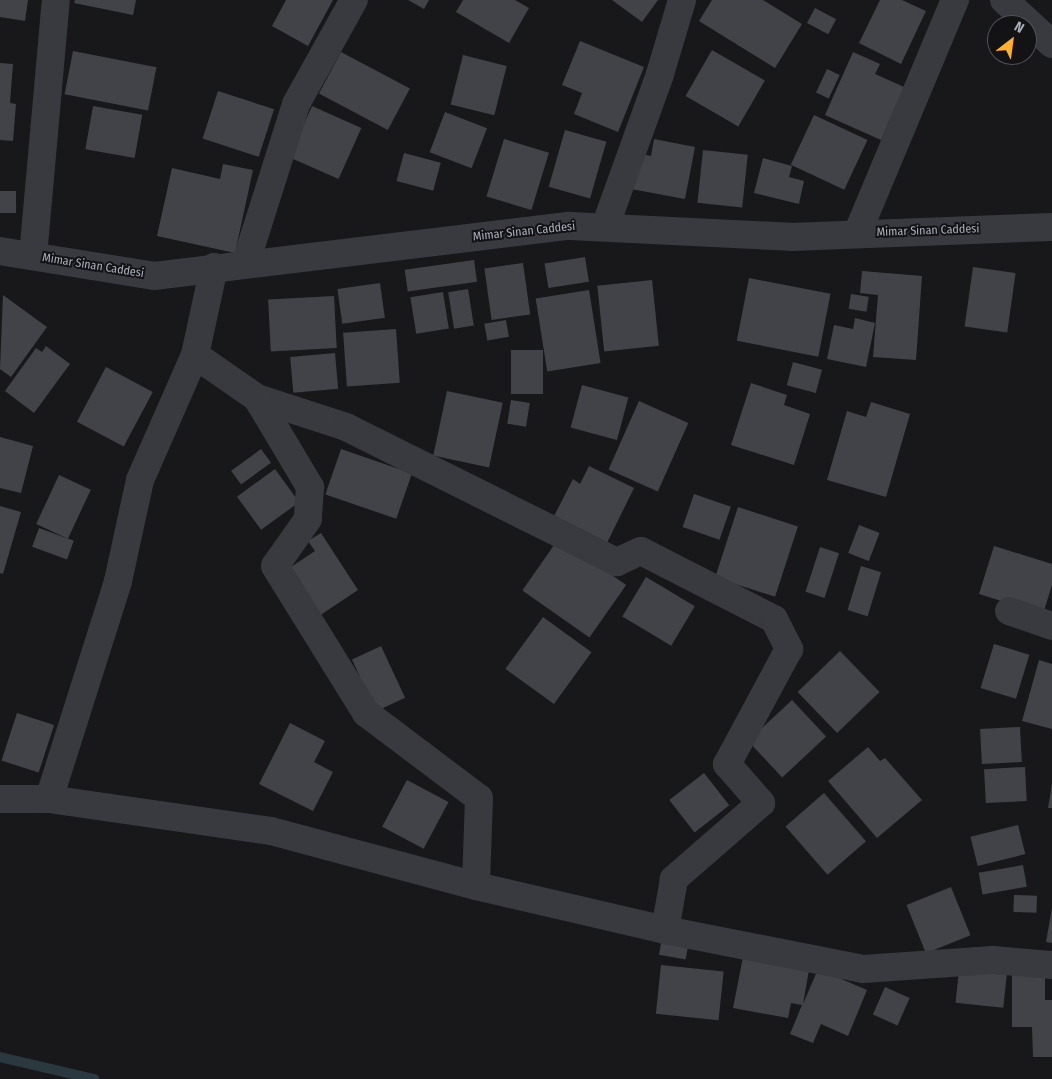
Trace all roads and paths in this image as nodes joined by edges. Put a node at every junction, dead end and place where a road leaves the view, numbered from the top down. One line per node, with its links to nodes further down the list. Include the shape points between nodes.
1 (56, 0): 11 (street)
2 (354, 0): 12 (street, via 296,104)
3 (682, 0): 8 (street, via 660,74)
4 (955, 0): 9 (street)
5 (1004, 0): 6 (street)
6 (1052, 44)
7 (1052, 226): 9 (street, Mimar Sinan Caddesi)
8 (605, 227): 9 (street, Mimar Sinan Caddesi, via 791,237); 12 (street, Mimar Sinan Caddesi, via 570,226)
9 (857, 234)
10 (0, 251): 11 (street, Mimar Sinan Caddesi)
11 (33, 256): 13 (street, Mimar Sinan Caddesi, via 154,276)
12 (246, 262): 13 (street, Mimar Sinan Caddesi)
13 (214, 267): 14 (street)
14 (195, 356): 15 (street); 19 (street, via 140,480 118,581)
15 (257, 398): 20 (street, via 310,487 308,519 275,566 366,713 479,798); 21 (street, via 346,427 617,562 641,551 774,619 789,649 727,764 761,803 674,879)
16 (1009, 611): 17 (street)
17 (1052, 626)
18 (0, 799): 19 (street)
19 (49, 799): 20 (street, via 271,831)
20 (476, 886): 21 (street)
21 (665, 930): 22 (street, via 863,970 993,960)
22 (1052, 966)

